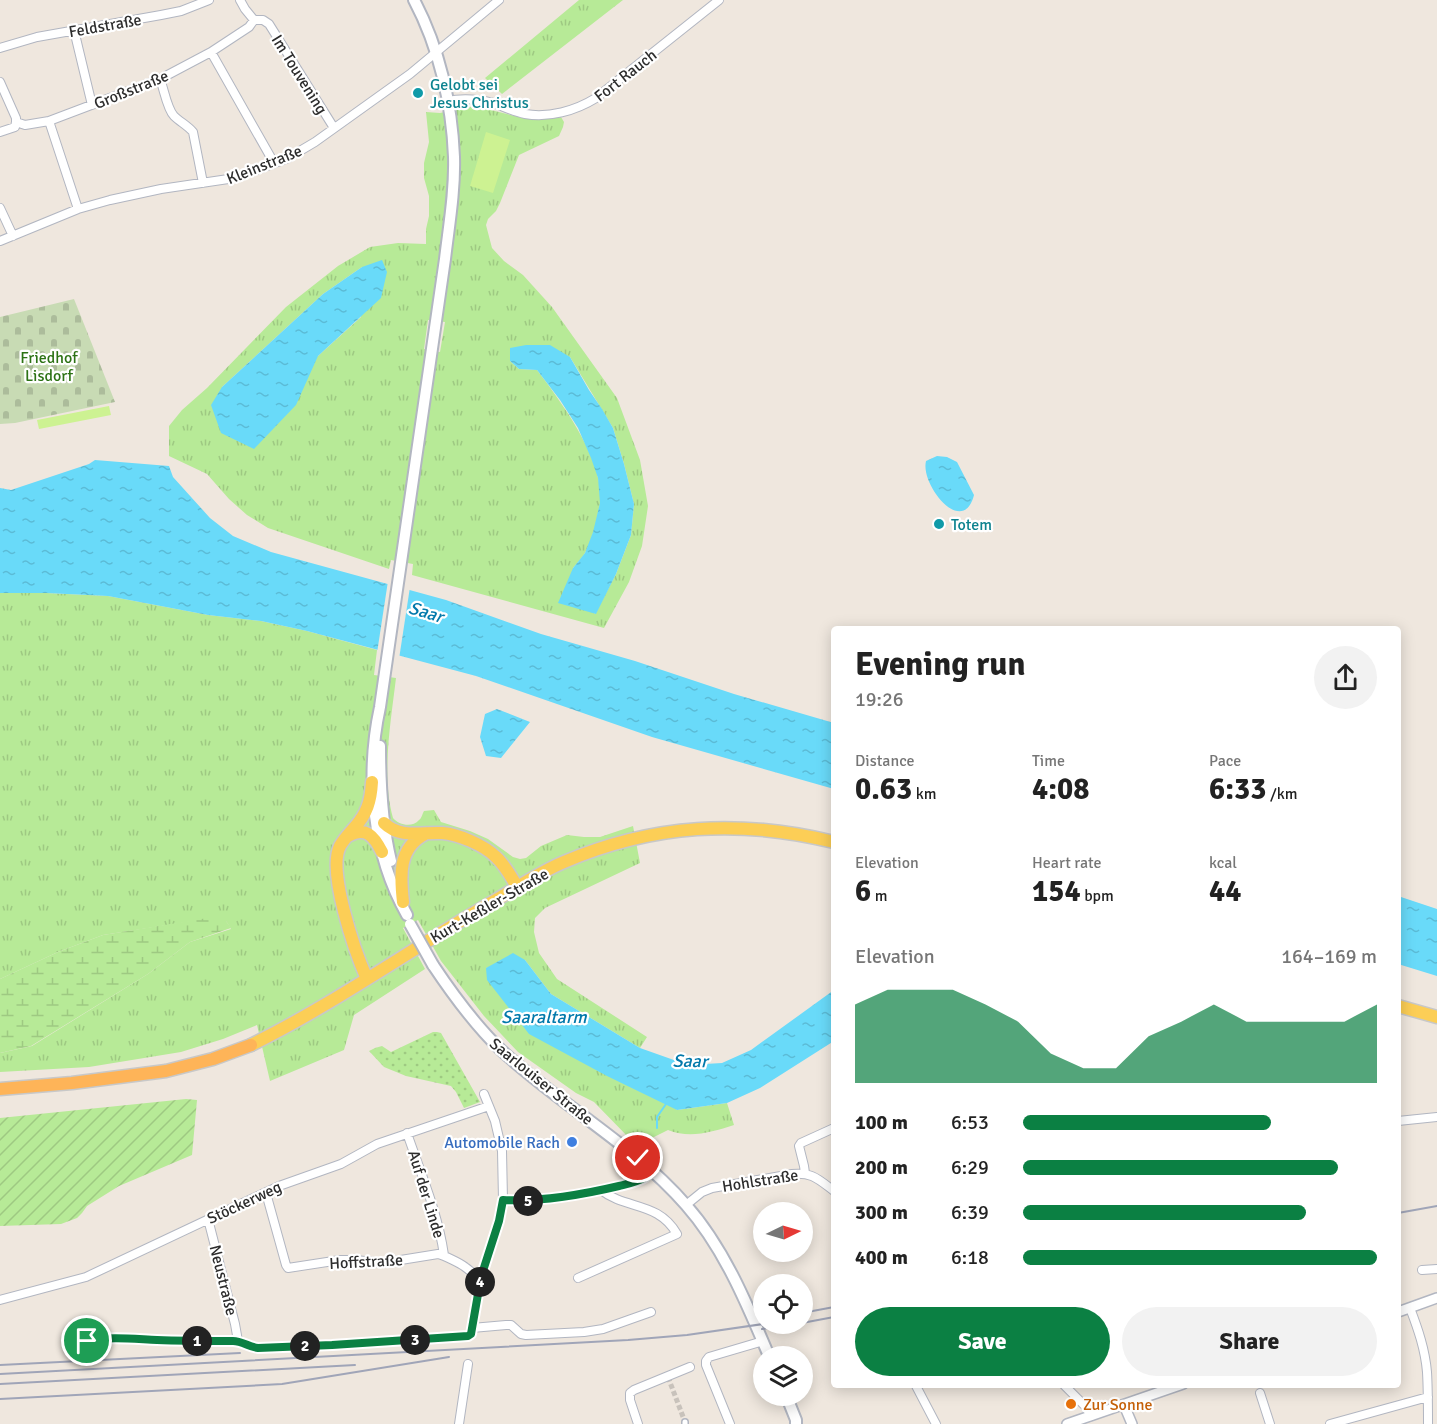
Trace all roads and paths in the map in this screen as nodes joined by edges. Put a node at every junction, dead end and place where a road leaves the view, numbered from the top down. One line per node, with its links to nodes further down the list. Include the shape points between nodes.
1 (209, 0): 7 (street, Feldstraße, via 181,11)
2 (240, 0): 6 (street, Im Touvening)
3 (414, 0): 10 (main road)
4 (500, 0): 10 (street, Kleinstraße)
5 (719, 0): 13 (street, Fort Rauch, via 584,105 534,115 476,99)
6 (254, 20): 9 (street, Großstraße); 17 (street, Im Touvening, via 269,24)
7 (74, 30): 8 (street, Feldstraße); 14 (street)
8 (0, 48)
9 (211, 52): 11 (street, Großstraße); 19 (street)
10 (435, 54): 13 (main road); 17 (street, Kleinstraße)
11 (160, 79): 14 (street, Großstraße); 20 (street, via 171,113 193,132)
12 (0, 82): 16 (street)
13 (447, 101): 25 (main road, via 452,128 453,186)
14 (92, 105): 15 (street, Großstraße)
15 (49, 121): 16 (street, Großstraße, via 26,125); 22 (street)
16 (16, 122): 18 (street, via 15,127)
17 (334, 128): 19 (street, Kleinstraße, via 302,151)
18 (0, 132)
19 (274, 163): 20 (street, Kleinstraße, via 235,178)
20 (203, 183): 22 (street, Kleinstraße, via 135,194)
21 (0, 208): 23 (street)
22 (78, 209): 23 (street, Kleinstraße)
23 (13, 236): 24 (street, Kleinstraße)
24 (0, 241)
25 (380, 706): 26 (main road); 27 (main road)
26 (372, 782): 29 (main road, via 369,806); 31 (main road)
27 (384, 823): 28 (main road, via 398,832); 33 (main road)
28 (425, 834): 32 (main road, via 443,833 480,846 496,856); 33 (main road, via 411,845 403,862)
29 (345, 838): 31 (main road, via 366,832 374,837); 35 (main road, via 336,855 338,881 354,948)
30 (831, 841): 32 (main road, Kurt-Keßler-Straße, via 750,828 668,831 608,845 561,863)
31 (382, 852): 34 (main road, via 390,880)
32 (518, 888): 35 (main road, Kurt-Keßler-Straße)
33 (403, 902): 34 (main road)
34 (409, 919): 46 (main road, Saarlouiser Straße, bridge, via 433,965 484,1033 542,1085)
35 (367, 979): 38 (main road, Kurt-Keßler-Straße)
36 (1401, 1007): 37 (main road)
37 (1437, 1017)
38 (251, 1045): 39 (highway, via 166,1071)
39 (0, 1089)
40 (484, 1094): 41 (street)
41 (489, 1106): 45 (street, Stöckerweg); 51 (street, via 502,1151)
42 (1437, 1117): 43 (street)
43 (1401, 1121)
44 (831, 1129): 47 (street, via 799,1146)
45 (407, 1133): 50 (street, Stöckerweg, via 335,1167); 54 (street, Auf der Linde, via 435,1211)
46 (652, 1171): 49 (street, via 637,1181); 52 (main road, Saarlouiser Straße)
47 (805, 1173): 48 (street, Hohlstraße); 52 (street, Hohlstraße, via 712,1188)
48 (831, 1189)
49 (601, 1190): 51 (street, via 532,1201); 58 (street, via 657,1213 677,1234)
50 (266, 1192): 53 (street, Stöckerweg); 54 (street, Hoffstraße, via 288,1268 340,1260 382,1263)
51 (503, 1200): 57 (street)
52 (686, 1205): 67 (main road, Saarlouiser Straße, via 724,1259)
53 (208, 1219): 60 (street, Stöckerweg, via 86,1277); 66 (street, Neustraße)
54 (444, 1256): 57 (street)
55 (1437, 1269): 56 (street)
56 (1422, 1270)
57 (481, 1277): 64 (street)
58 (578, 1278)
59 (1437, 1298): 61 (street)
60 (0, 1300)
61 (1410, 1308): 62 (street); 75 (street, via 1421,1337)
62 (1401, 1311)
63 (651, 1312): 64 (street, via 584,1332 521,1334 506,1325)
64 (472, 1331): 66 (street, via 463,1338 253,1348)
65 (87, 1341): 66 (street)
66 (238, 1341)
67 (763, 1341): 68 (main road, Saarlouiser Straße); 82 (street, via 706,1361)
68 (765, 1346)
69 (468, 1364): 80 (street)
70 (690, 1367): 81 (street, via 630,1394)
71 (917, 1388): 83 (street)
72 (1067, 1388): 78 (street)
73 (1167, 1388): 76 (street)
74 (1260, 1393): 86 (street)
75 (1428, 1397): 87 (street); 88 (street)
76 (1124, 1405): 78 (street); 85 (street)
77 (791, 1406): 79 (main road)
78 (1091, 1416): 84 (street)
79 (798, 1423)
80 (459, 1424)
81 (638, 1424)
82 (730, 1424)
83 (936, 1424)
84 (1067, 1424)
85 (1132, 1424)
86 (1270, 1424)
87 (1330, 1424)
88 (1428, 1424)

